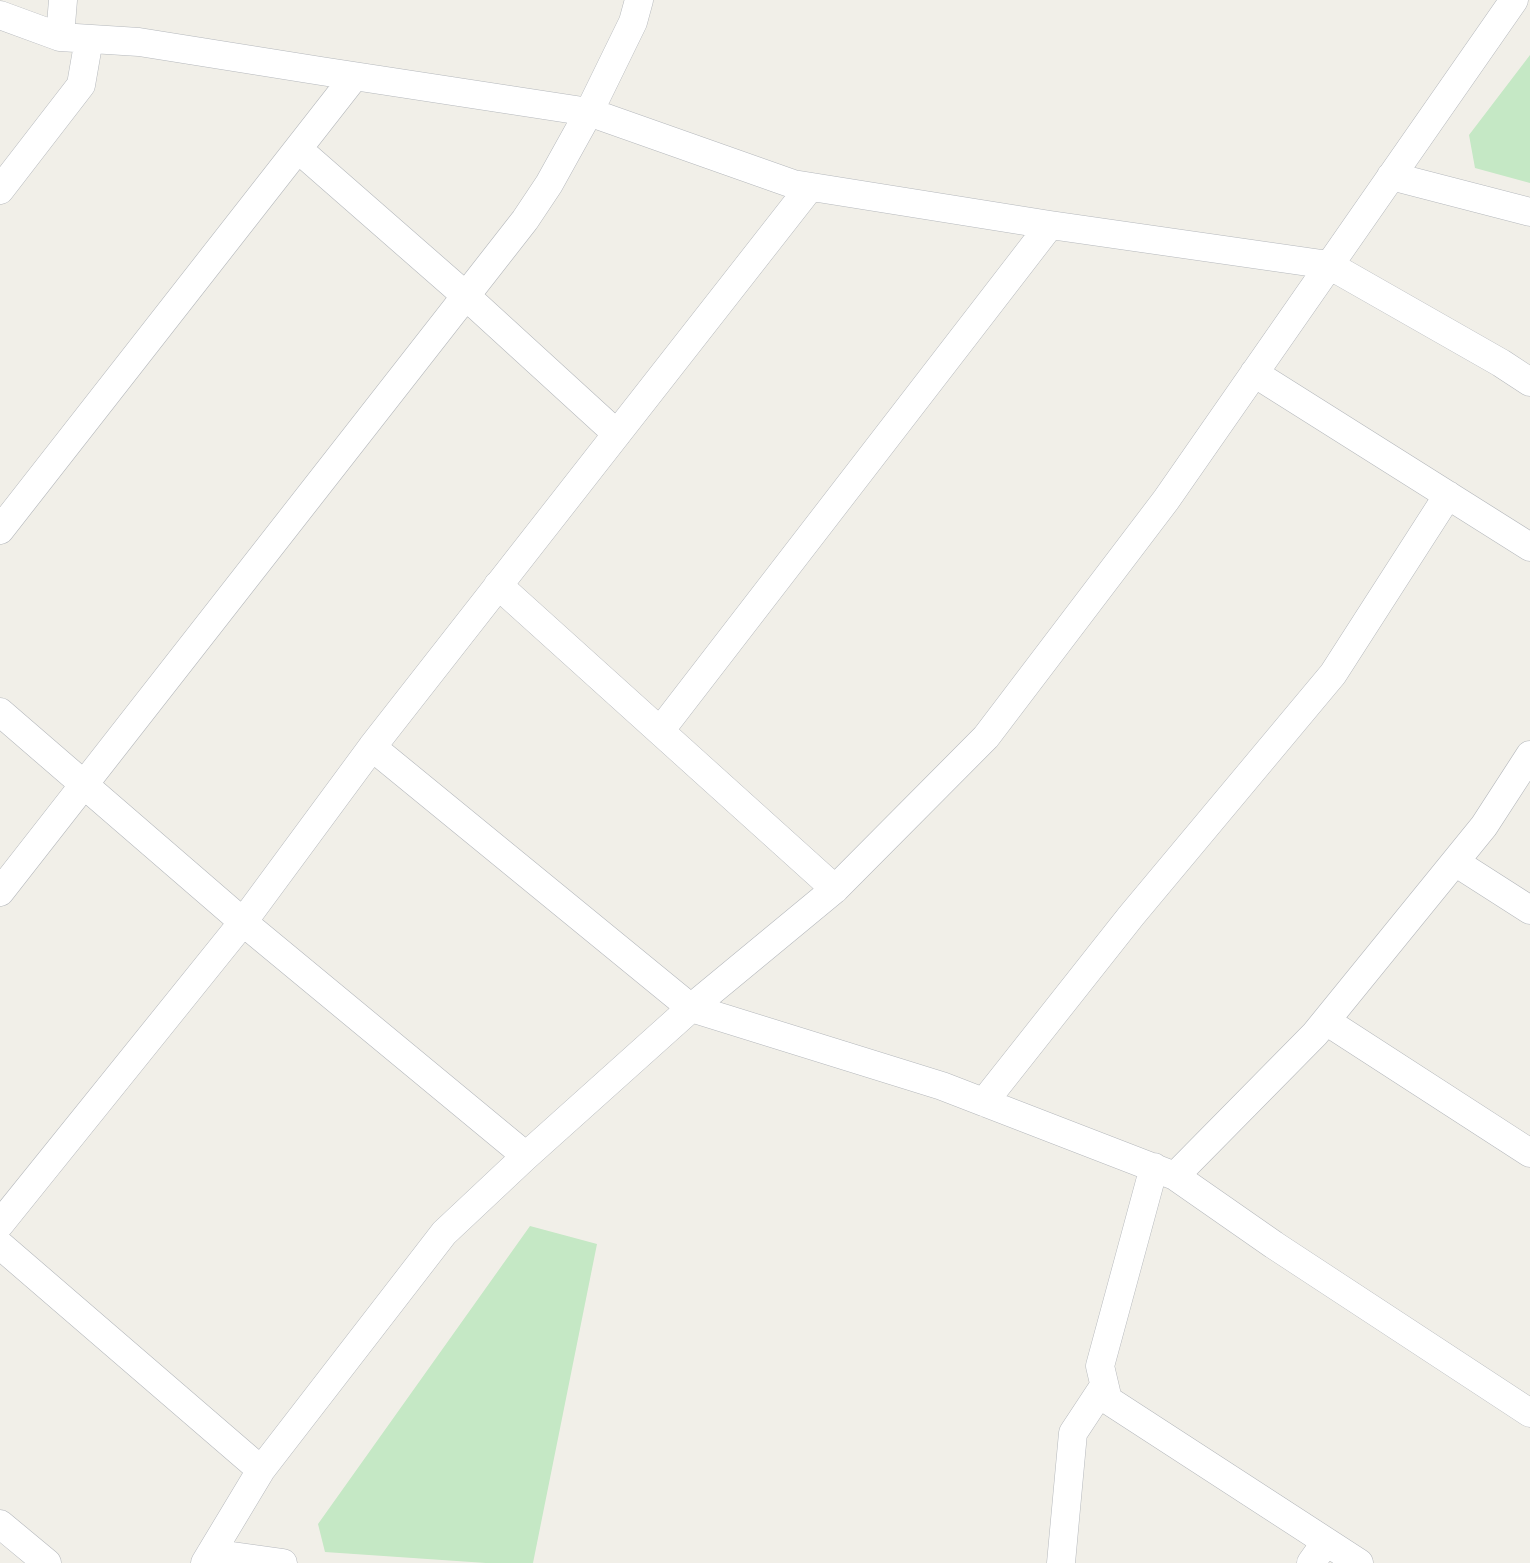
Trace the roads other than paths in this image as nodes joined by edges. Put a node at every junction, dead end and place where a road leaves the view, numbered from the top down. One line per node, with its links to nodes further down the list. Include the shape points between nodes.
1 (64, 0): 5 (street)
2 (639, 0): 8 (street, via 633,22)
3 (1514, 0): 10 (street)
4 (0, 15): 5 (street)
5 (60, 37): 6 (street)
6 (89, 39): 7 (street, via 139,42); 12 (street, via 81,85)
7 (354, 77): 8 (street); 9 (street)
8 (589, 112): 11 (street, via 793,184); 16 (street, via 525,220)
9 (298, 149): 16 (street); 21 (street)
10 (1390, 176): 13 (street); 15 (street)
11 (810, 187): 14 (street); 19 (street)
12 (0, 190)
13 (1530, 212)
14 (1050, 225): 15 (street); 25 (street)
15 (1329, 265): 17 (street); 18 (street)
16 (466, 296): 19 (street); 28 (street)
17 (1254, 373): 20 (street); 30 (street, via 1166,500 986,737)
18 (1530, 382)
19 (617, 434): 23 (street)
20 (1448, 495): 22 (street); 36 (street, via 1333,674 1131,916)
21 (0, 530)
22 (1530, 547)
23 (498, 586): 25 (street); 26 (street)
24 (0, 712): 28 (street)
25 (660, 731): 30 (street)
26 (372, 748): 33 (street); 34 (street)
27 (1530, 755): 29 (street, via 1484,826)
28 (84, 785): 31 (street); 33 (street)
29 (1456, 862): 32 (street); 35 (street)
30 (835, 889): 34 (street)
31 (0, 892)
32 (1530, 910)
33 (244, 922): 38 (street); 40 (street)
34 (691, 1008): 36 (street); 38 (street)
35 (1326, 1021): 37 (street); 39 (street)
36 (984, 1102): 39 (street)
37 (1530, 1153)
38 (526, 1156): 44 (street, via 444,1233)
39 (1165, 1172): 42 (street, via 1100,1366); 43 (street)
40 (0, 1224)
41 (0, 1245): 44 (street)
42 (1104, 1386): 46 (street, via 1108,1400); 50 (street, via 1074,1433)
43 (1530, 1413)
44 (261, 1470): 47 (street)
45 (0, 1524): 48 (street)
46 (1319, 1552): 51 (street)
47 (208, 1558): 49 (street)
48 (47, 1563)
49 (283, 1563)
50 (1060, 1563)
51 (1359, 1563)

